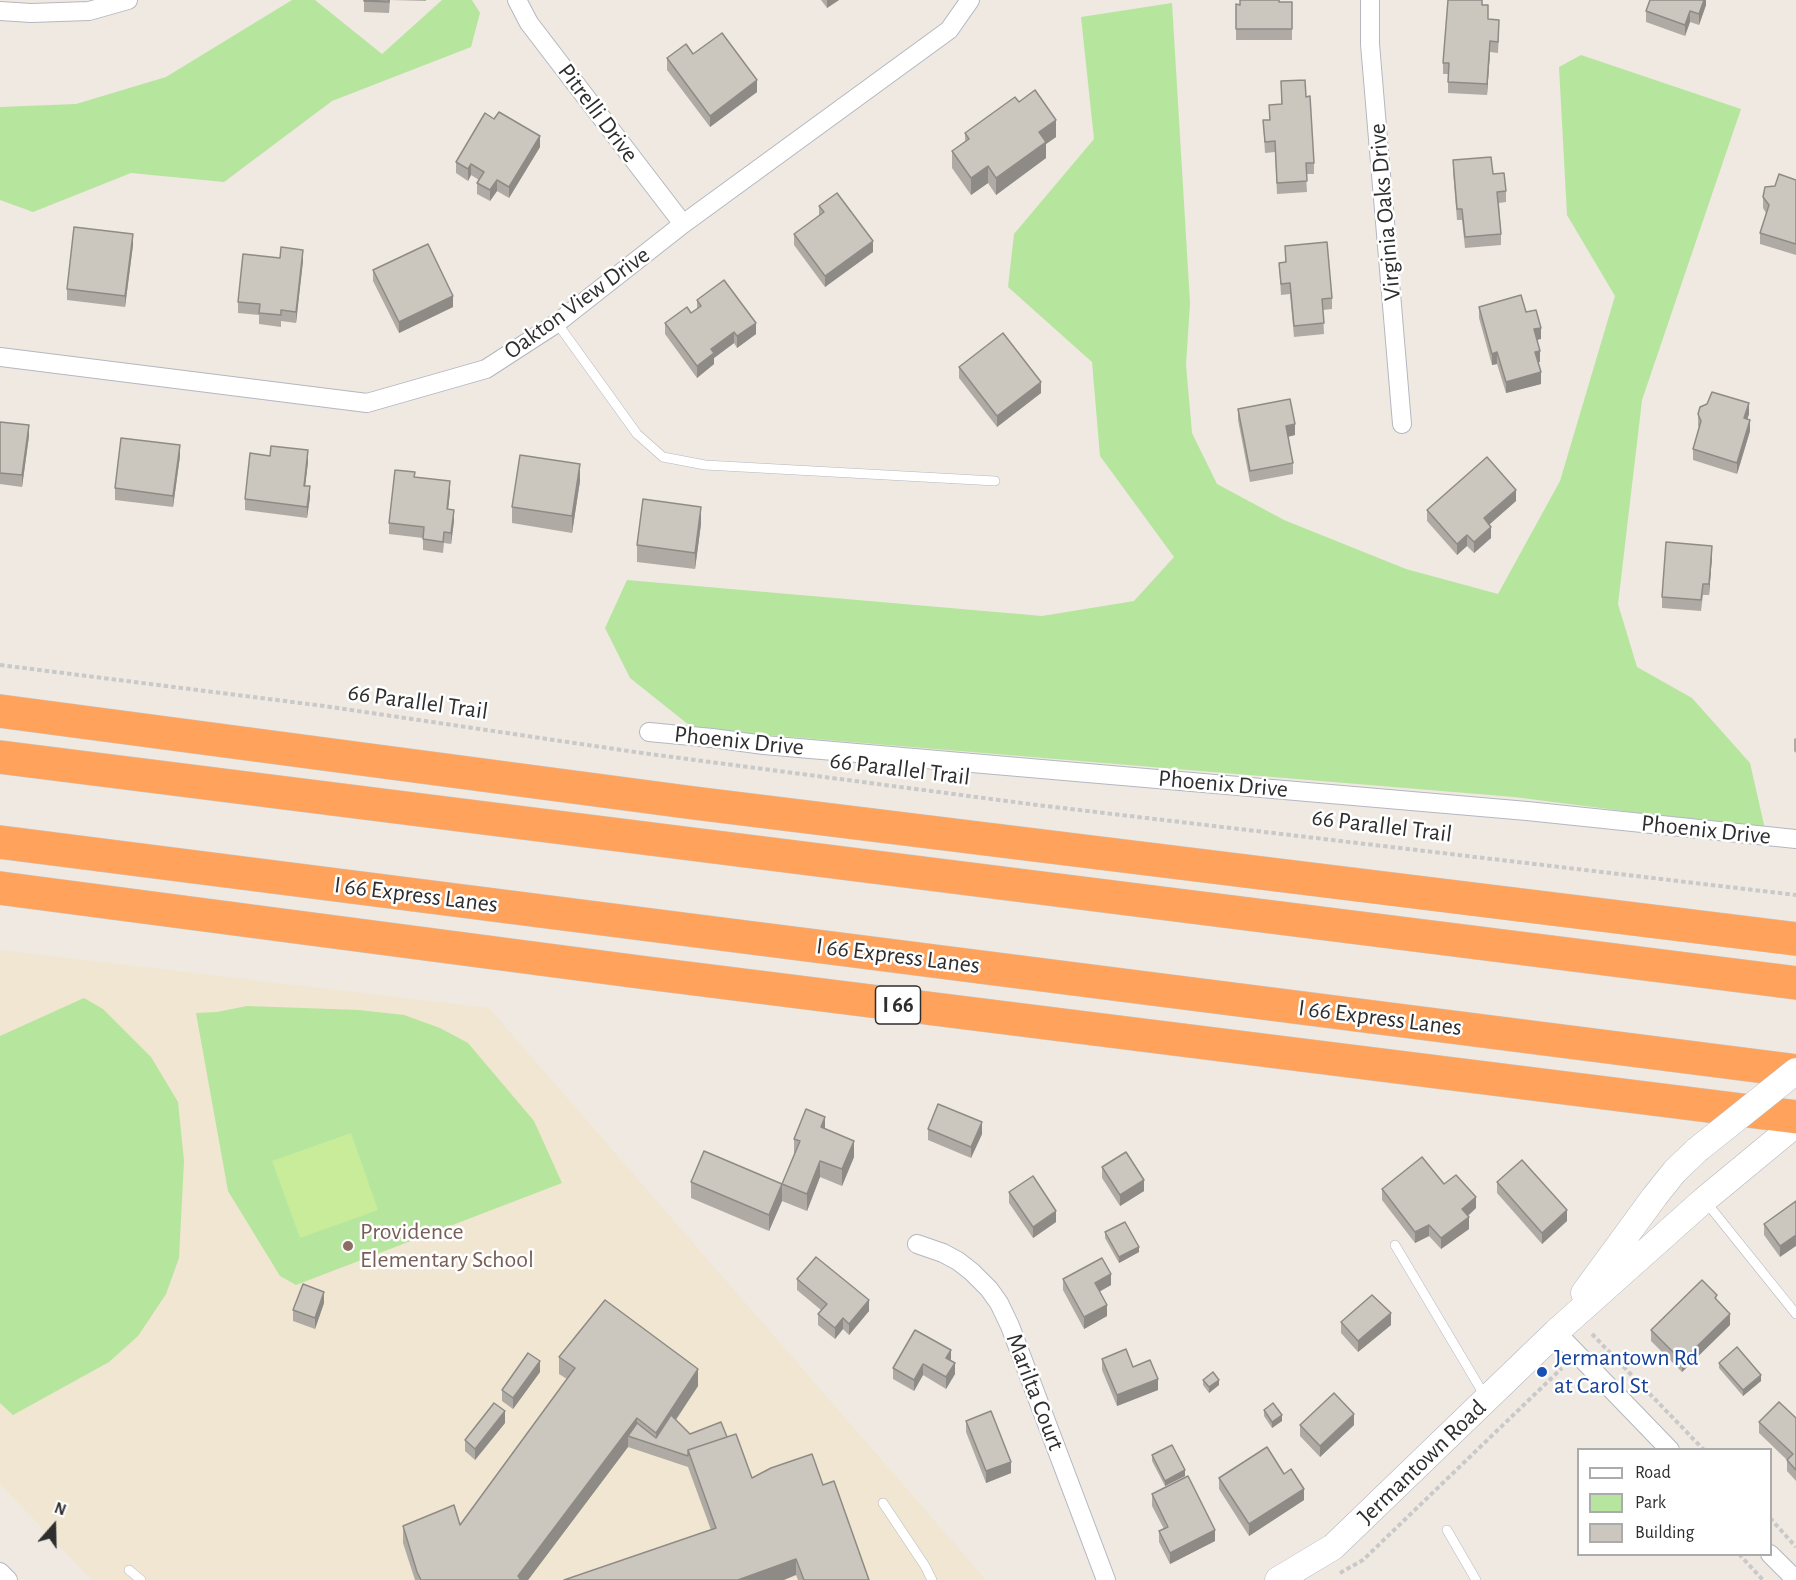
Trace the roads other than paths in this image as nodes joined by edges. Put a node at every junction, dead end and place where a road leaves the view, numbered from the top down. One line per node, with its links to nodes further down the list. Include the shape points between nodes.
1 (128, 0): 5 (street, via 88,11)
2 (517, 0): 6 (street, Pitrelli Drive, via 529,23)
3 (970, 0): 6 (street, Oakton View Drive, via 949,30)
4 (1370, 0): 9 (street, Virginia Oaks Drive, via 1370,44)
5 (0, 11)
6 (683, 224): 7 (street, Oakton View Drive)
7 (557, 323): 8 (street, Oakton View Drive, via 486,369 367,403); 10 (lane, via 637,434 663,457 705,465)
8 (0, 357)
9 (1402, 424)
10 (994, 481)
11 (0, 711): 17 (highway, via 682,802)
12 (649, 732): 14 (street, Phoenix Drive)
13 (0, 757): 18 (highway)
14 (1796, 839)
15 (0, 842): 19 (highway, I 66 Express Lanes)
16 (0, 888): 20 (highway, I 66)
17 (1796, 939)
18 (1796, 983)
19 (1796, 1071): 26 (main road, Jermantown Road, bridge, via 1675,1171)
20 (1796, 1116)
21 (1796, 1124): 22 (main road, Jermantown Road)
22 (1704, 1200): 25 (lane); 26 (main road, Jermantown Road)
23 (916, 1244): 37 (street, Marilta Court, via 958,1261 999,1303)
24 (1395, 1245): 27 (lane)
25 (1796, 1314)
26 (1556, 1332): 27 (main road, Jermantown Road); 28 (street)
27 (1487, 1400): 38 (main road, Jermantown Road, via 1333,1547)
28 (1669, 1448)
29 (883, 1503): 36 (lane)
30 (1447, 1530): 39 (lane)
31 (1772, 1556): 40 (street)
32 (129, 1570): 35 (lane)
33 (0, 1572): 34 (street)
34 (8, 1580)
35 (141, 1580)
36 (932, 1580)
37 (1106, 1580)
38 (1278, 1580)
39 (1476, 1580)
40 (1796, 1580)

